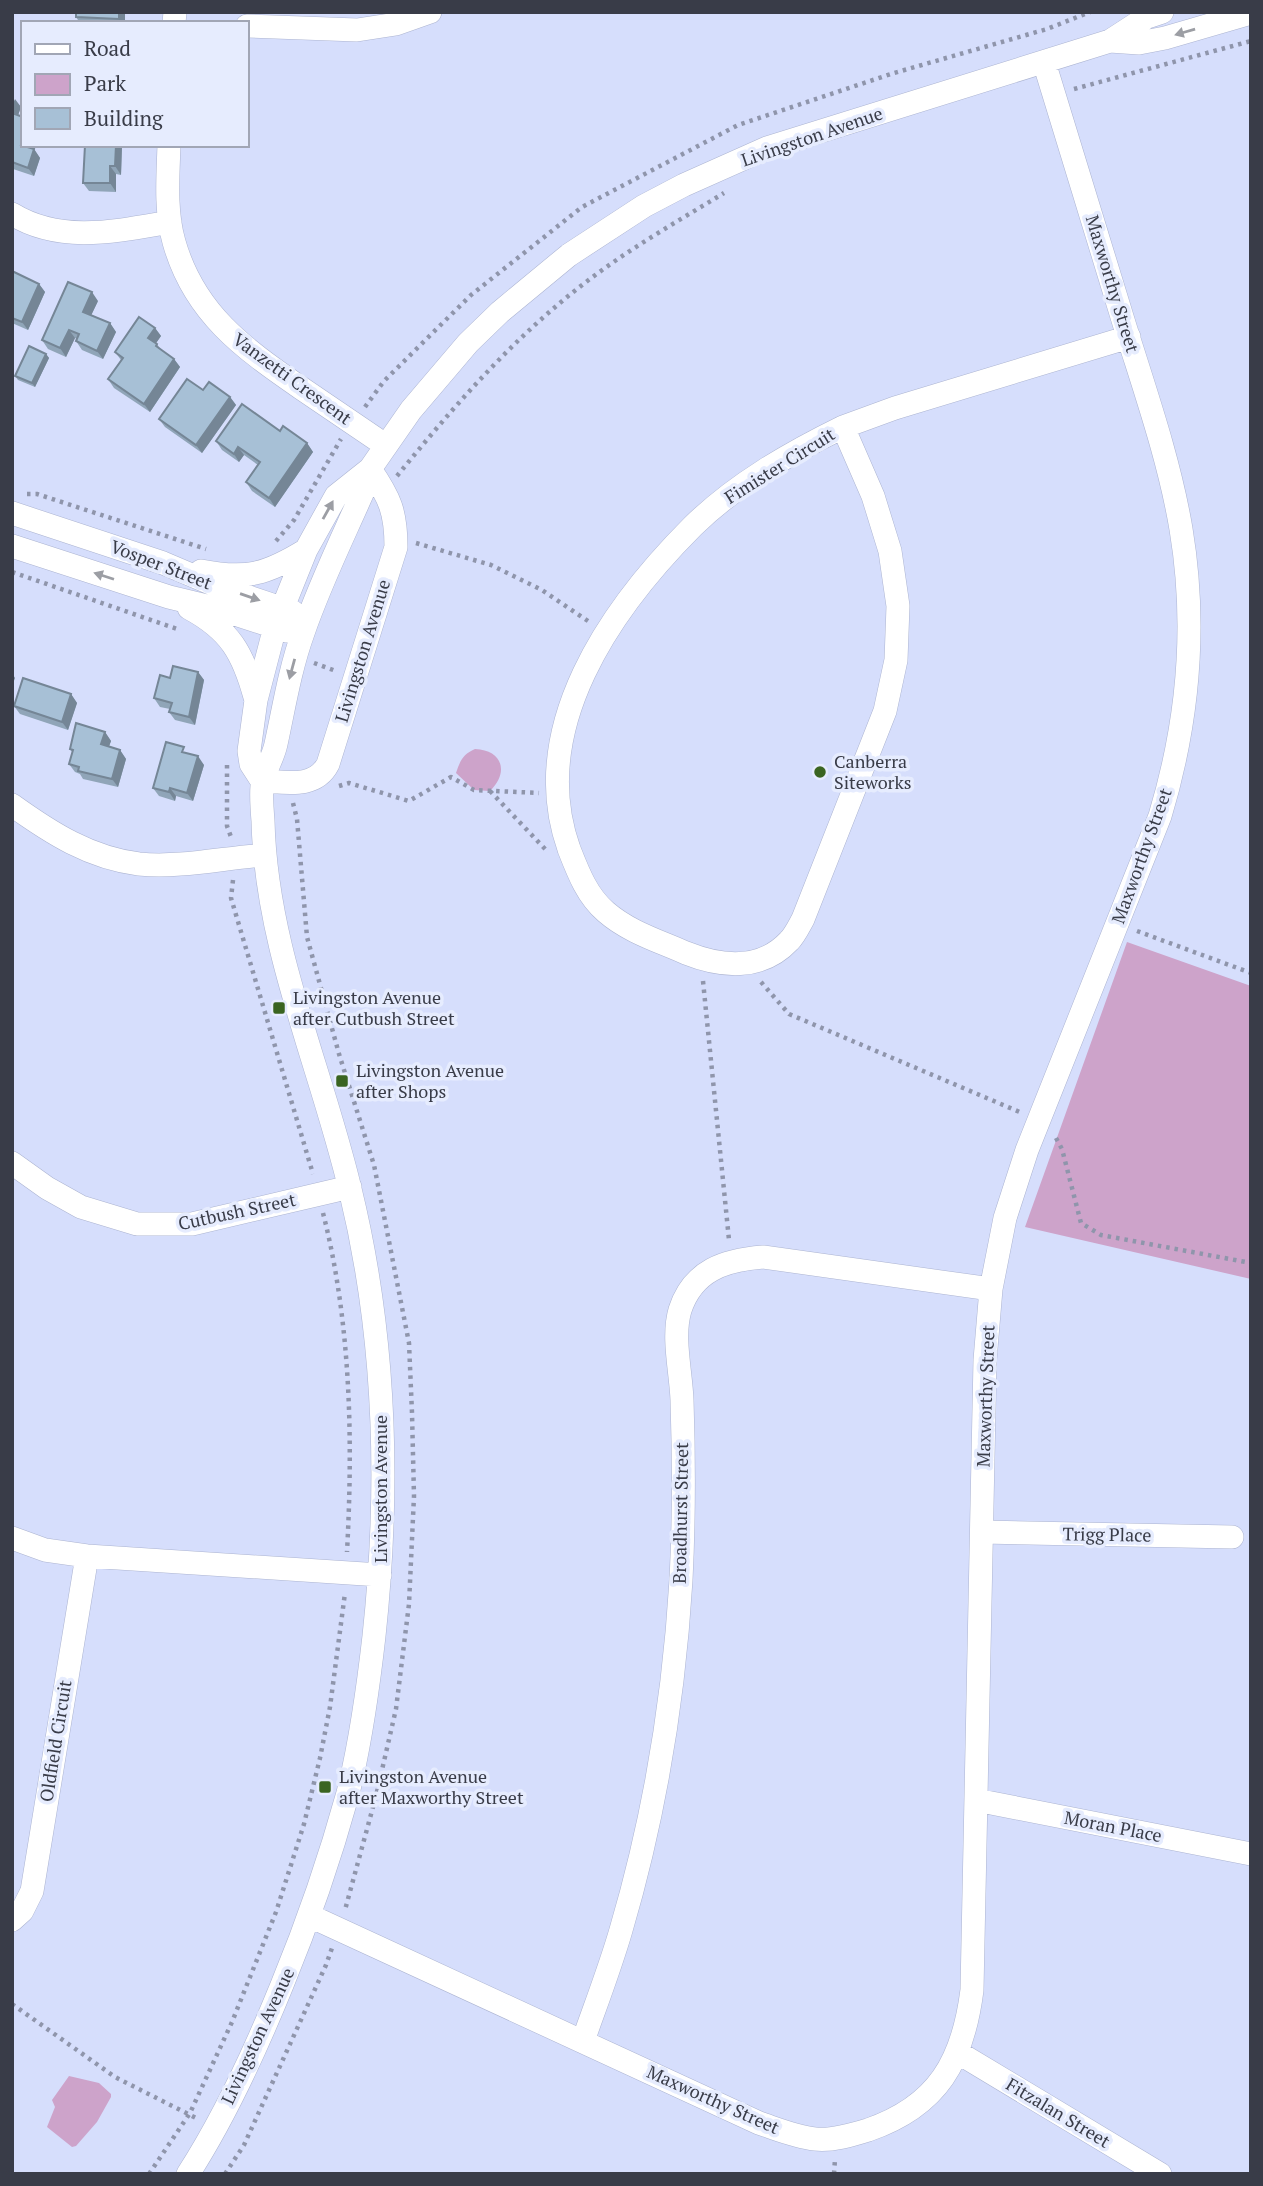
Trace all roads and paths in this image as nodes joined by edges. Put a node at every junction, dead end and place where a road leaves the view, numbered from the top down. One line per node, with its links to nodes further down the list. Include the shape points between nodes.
1 (430, 12): 4 (street, via 396,24 357,30)
2 (1162, 12): 5 (street, Livingston Avenue)
3 (1251, 13): 5 (street, Livingston Avenue, one-way to 5, via 1165,38 1139,43)
4 (248, 26)
5 (1110, 41): 7 (street, Livingston Avenue)
6 (1251, 41): 8 (path)
7 (1044, 62): 8 (street, Maxworthy Street); 15 (street, Livingston Avenue, via 767,148 644,206 569,255 500,312 468,343)
8 (1054, 94): 13 (street, Maxworthy Street)
9 (169, 147): 12 (street, Vanzetti Crescent)
10 (733, 188): 17 (path, via 586,282 514,344 452,408)
11 (12, 214): 12 (street, via 39,227 74,234)
12 (170, 222): 15 (street, Vanzetti Crescent, via 187,278 223,328 254,355)
13 (1129, 337): 14 (street, Fimister Circuit); 43 (street, Maxworthy Street, via 1181,526 1190,639 1184,712 1170,782)
14 (843, 427): 27 (street, Fimister Circuit, via 750,480 694,525 647,576); 45 (street, Fimister Circuit, via 873,496 890,551 898,606 896,660 885,711 803,919 791,940 772,956)
15 (385, 446): 16 (street, Livingston Avenue)
16 (370, 469): 17 (street, Livingston Avenue); 21 (street, Livingston Avenue, one-way to 16, via 336,496); 28 (street, Livingston Avenue)
17 (386, 493): 29 (street, Livingston Avenue, via 396,521 396,547)
18 (12, 513): 22 (street, Vosper Street)
19 (415, 530): 27 (path, via 415,543 491,565 542,590)
20 (12, 546): 24 (street, Vosper Street, one-way to 20)
21 (306, 550): 22 (street, via 277,568 249,574 221,575); 25 (street, Livingston Avenue)
22 (163, 563): 25 (street, Vosper Street, one-way to 25)
23 (12, 572): 26 (path)
24 (169, 597): 25 (street, Vosper Street); 30 (street, via 204,616 232,640 245,663)
25 (278, 617): 28 (street, Vosper Street); 30 (street, Livingston Avenue)
26 (186, 632)
27 (606, 634): 44 (street, Fimister Circuit, via 566,715 558,753 557,794 564,835 579,876 606,912 631,930)
28 (307, 635): 29 (path, via 310,662); 33 (street, Livingston Avenue, one-way to 33, via 291,674 273,756)
29 (355, 678): 37 (street, Livingston Avenue, via 323,773 301,783)
30 (256, 700): 33 (street, Livingston Avenue, via 249,751)
31 (227, 762): 42 (path, via 227,826)
32 (542, 780): 36 (path)
33 (261, 781): 37 (street, Livingston Avenue); 40 (street, Livingston Avenue)
34 (490, 791): 35 (path, via 474,790 452,777 409,801 349,783); 36 (path); 41 (path)
35 (330, 792)
36 (543, 793): 38 (path)
37 (294, 795): 64 (path, via 307,937 374,1164 409,1343 412,1413 409,1604 396,1709)
38 (544, 804)
39 (12, 805): 42 (street, via 43,827 100,855 140,864)
40 (264, 855): 42 (street); 49 (street, Livingston Avenue, via 283,954)
41 (554, 857)
42 (234, 858): 50 (path, via 231,898)
43 (1117, 924): 46 (path); 47 (street, Maxworthy Street)
44 (701, 959): 45 (street, Fimister Circuit, via 733,965); 51 (path)
45 (751, 962): 47 (path, via 758,979 789,1014)
46 (1251, 973)
47 (1027, 1119): 52 (path, via 1050,1127 1062,1149 1081,1223 1101,1235); 53 (street, Maxworthy Street)
48 (12, 1163): 50 (street, Cutbush Street, via 82,1207 137,1224 192,1224)
49 (350, 1187): 50 (street, Cutbush Street); 59 (street, Livingston Avenue, via 380,1381 384,1478)
50 (318, 1195): 58 (path, via 344,1339 349,1410)
51 (731, 1260): 53 (street, Broadhurst Street, via 763,1257); 66 (street, Broadhurst Street, via 710,1269 691,1287 680,1311 683,1522 669,1702 636,1875)
52 (1251, 1263)
53 (991, 1289): 54 (street, Maxworthy Street)
54 (982, 1532): 55 (street, Trigg Place); 60 (street, Maxworthy Street)
55 (1232, 1537)
56 (12, 1538): 57 (street, via 45,1550)
57 (87, 1556): 58 (street); 63 (street, Oldfield Circuit, via 32,1891)
58 (346, 1573): 59 (street); 68 (path, via 330,1707 304,1824 276,1912)
59 (380, 1575): 62 (street, Livingston Avenue, via 366,1705 348,1791)
60 (976, 1800): 61 (street, Moran Place); 67 (street, Maxworthy Street, via 972,1990 968,2022)
61 (1251, 1854)
62 (310, 1916): 64 (street, Maxworthy Street); 69 (street, Livingston Avenue, via 259,2042)
63 (12, 1920)
64 (338, 1929): 66 (street, Maxworthy Street); 71 (path, via 244,2145)
65 (12, 2004): 68 (path, via 115,2077)
66 (583, 2041): 67 (street, Maxworthy Street, via 759,2123 818,2140 861,2132 912,2109 934,2088)
67 (957, 2052): 72 (street, Fitzalan Street)
68 (190, 2113): 70 (path)
69 (197, 2170)
70 (149, 2174)
71 (225, 2174)
72 (1160, 2174)

